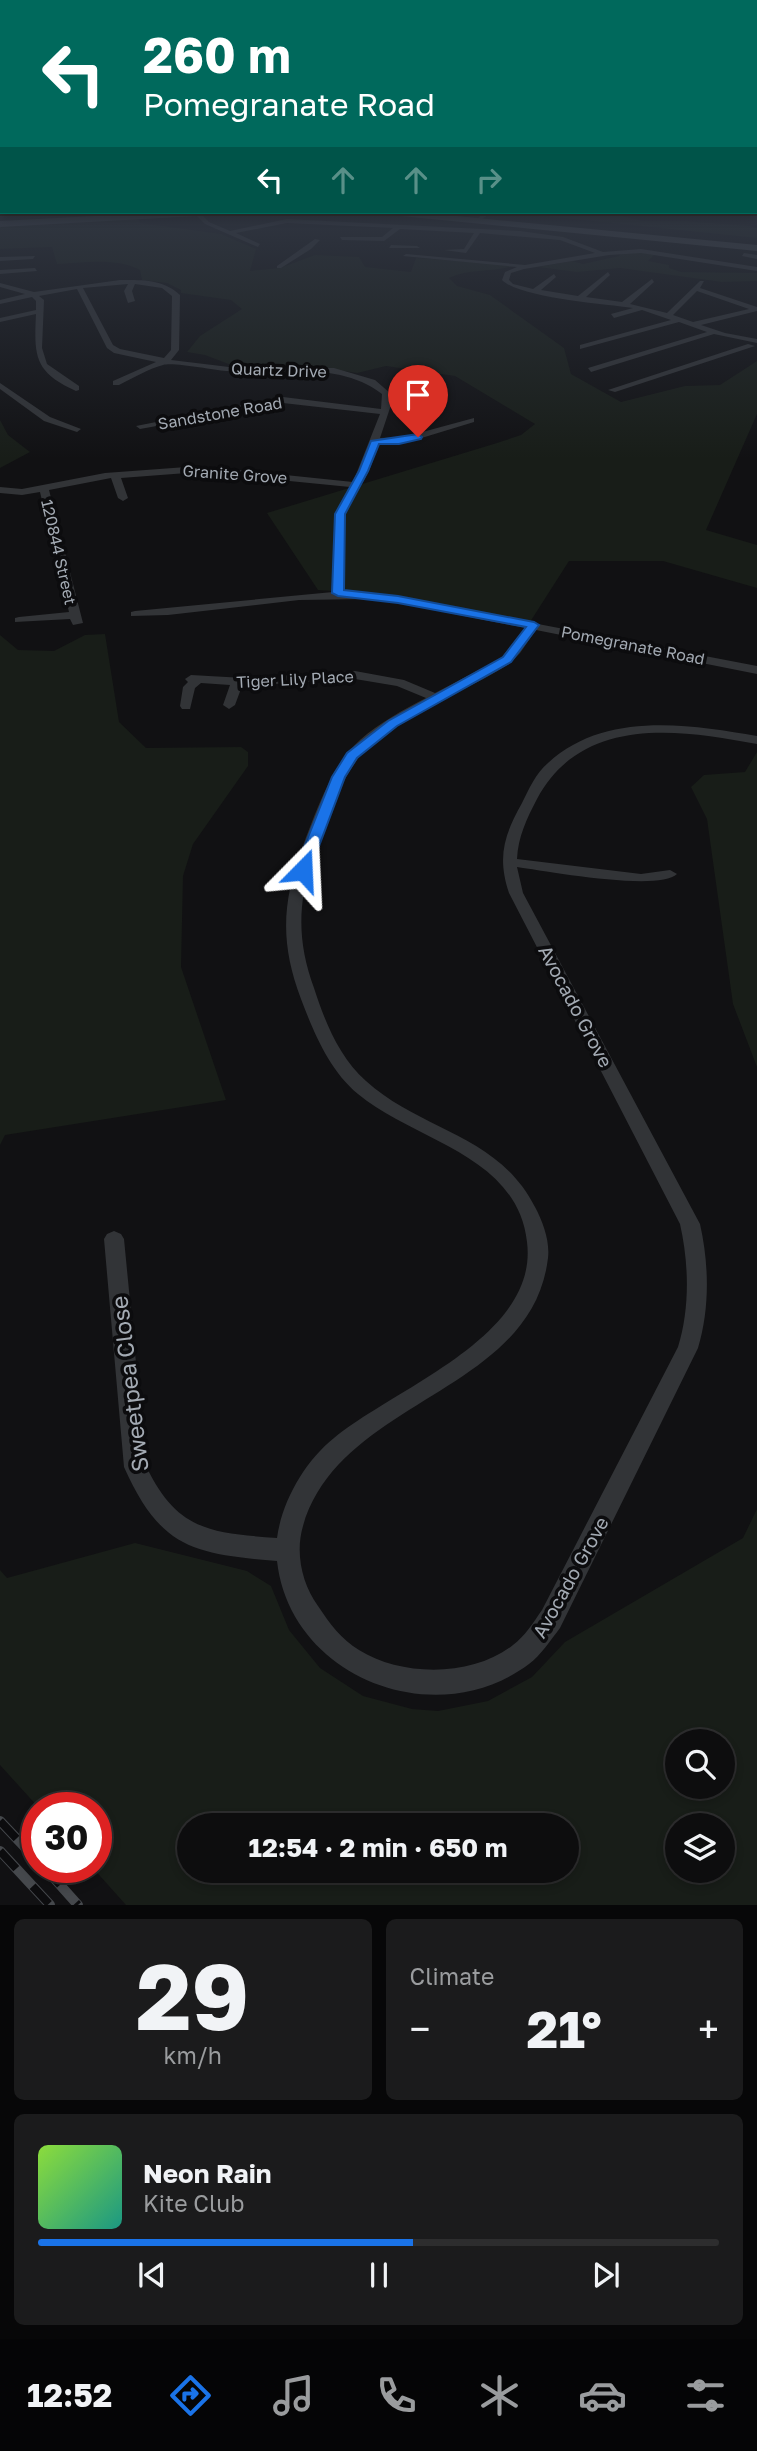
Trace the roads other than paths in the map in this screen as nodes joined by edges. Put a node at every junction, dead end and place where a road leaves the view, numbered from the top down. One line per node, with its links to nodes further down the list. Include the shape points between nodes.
1 (100, 281): 8 (street)
2 (508, 281): 12 (street)
3 (548, 281): 12 (street)
4 (600, 281): 15 (street)
5 (652, 281): 19 (street)
6 (703, 281): 11 (street)
7 (132, 282): 8 (street); 17 (street, via 128,290); 41 (street, via 164,285 175,292 177,345)
8 (106, 284): 10 (street)
9 (0, 285): 13 (street)
10 (79, 286): 13 (street); 41 (street, Quartz Drive, via 110,346)
11 (695, 288): 16 (street); 24 (street)
12 (534, 292): 15 (street)
13 (32, 294): 18 (street); 22 (street, via 40,300)
14 (744, 297): 16 (street)
15 (580, 298): 19 (street)
16 (730, 300): 21 (street)
17 (131, 301)
18 (0, 302)
19 (625, 304): 20 (street)
20 (645, 308): 23 (street); 24 (street)
21 (757, 309): 27 (street)
22 (40, 311): 25 (street); 46 (street, via 38,348 43,365)
23 (614, 316)
24 (668, 316): 26 (street)
25 (0, 320)
26 (678, 320): 27 (street); 28 (street)
27 (693, 325): 30 (street)
28 (637, 331): 31 (street); 34 (street)
29 (757, 331): 32 (street)
30 (715, 332): 32 (street); 35 (street)
31 (650, 336)
32 (733, 337): 36 (street)
33 (663, 340): 35 (street)
34 (599, 342): 37 (street); 38 (street)
35 (676, 344): 40 (street)
36 (754, 344): 43 (street)
37 (583, 347)
38 (611, 347)
39 (624, 351): 40 (street)
40 (635, 356): 42 (street); 43 (street)
41 (167, 360): 44 (street); 48 (street, Quartz Drive, via 219,369 340,373 369,381)
42 (591, 370)
43 (674, 370): 47 (street)
44 (116, 383)
45 (0, 385): 53 (street, via 47,419)
46 (76, 388)
47 (612, 390)
48 (387, 395): 49 (street); 50 (street)
49 (436, 397)
50 (384, 412): 52 (street, Sandstone Road, via 283,400); 54 (street)
51 (471, 420): 54 (street, via 405,440)
52 (140, 426)
53 (77, 429)
54 (375, 441): 56 (street)
55 (114, 475): 56 (street, Granite Grove, via 206,469); 58 (street, Granite Grove); 59 (street)
56 (356, 485): 60 (street, via 340,514)
57 (0, 490): 58 (street, Granite Grove)
58 (44, 490): 62 (street, 120844 Street, via 75,619)
59 (123, 498)
60 (338, 593): 61 (street, Pomegranate Road); 63 (street, Pomegranate Road)
61 (135, 614)
62 (19, 620)
63 (534, 625): 64 (street, Pomegranate Road); 66 (street, Avocado Grove, via 507,660)
64 (757, 670)
65 (237, 682): 66 (street, Tiger Lily Place, via 355,675 400,683); 67 (street); 68 (street, Tiger Lily Place, via 195,679)
66 (436, 698): 73 (street, Avocado Grove, via 361,746 339,777 295,891 291,927 295,957 323,1037 338,1064 389,1108 488,1158 518,1191 538,1244 536,1278 524,1306 489,1344 356,1431 327,1456 302,1489)
67 (229, 705)
68 (186, 706)
69 (757, 740): 70 (street, Avocado Grove, via 694,729 655,728 584,744 551,766 540,782 513,832)
70 (508, 862): 71 (street, via 641,878); 73 (street, Avocado Grove, via 516,893 690,1223 697,1289 688,1348 551,1619 515,1659 495,1669 442,1681 395,1679 370,1669 329,1643 303,1607 290,1576)
71 (670, 874)
72 (114, 1239): 73 (street, Sweetpea Close, via 135,1467 145,1494 166,1521 198,1538)
73 (286, 1550)

